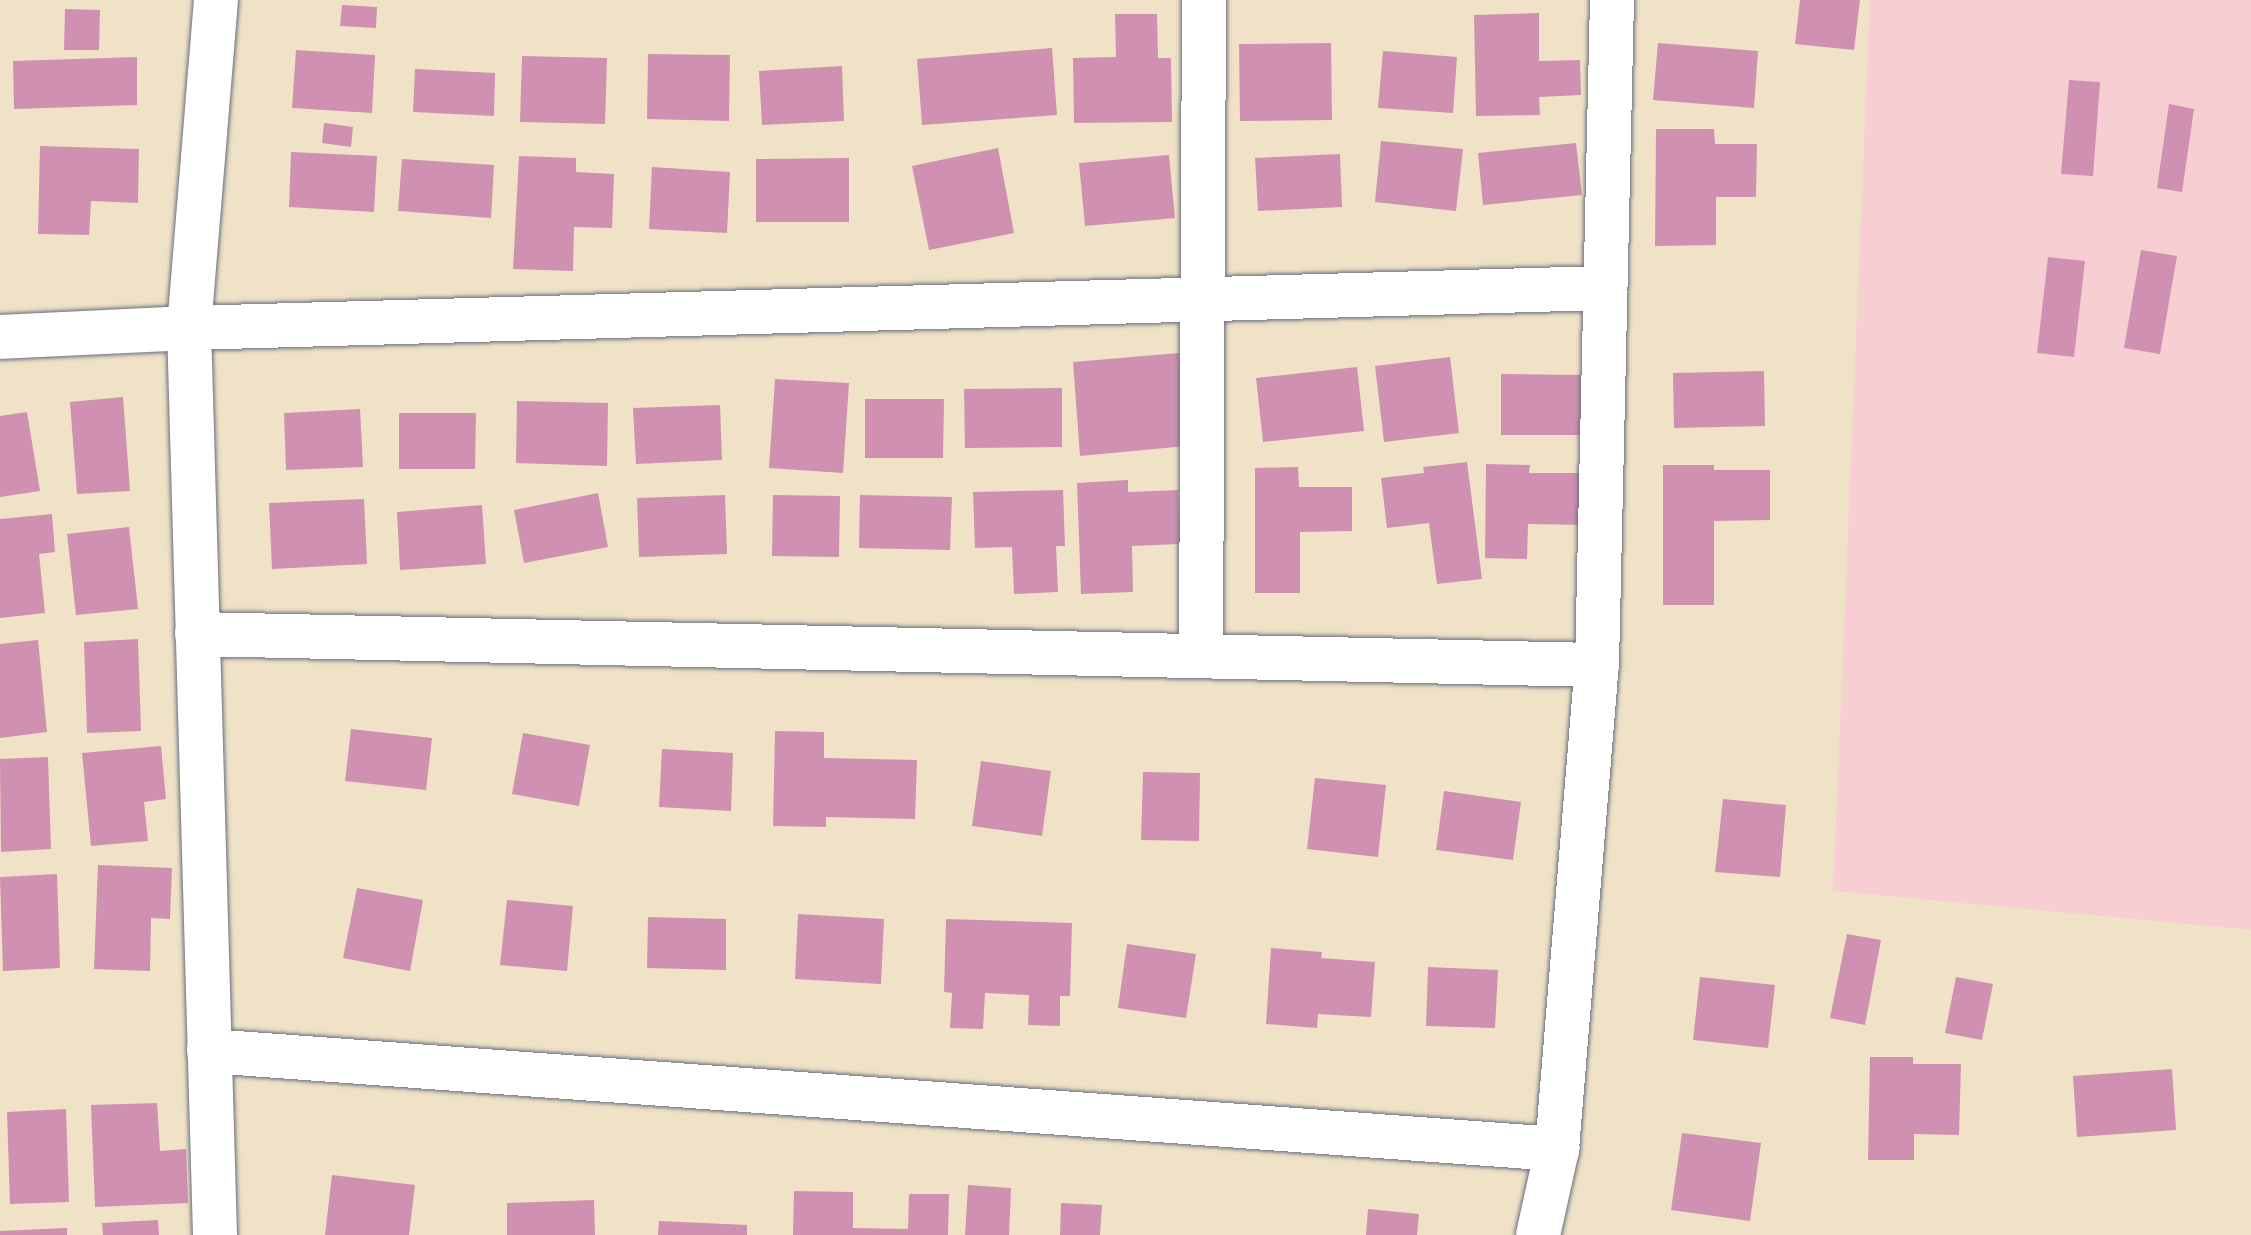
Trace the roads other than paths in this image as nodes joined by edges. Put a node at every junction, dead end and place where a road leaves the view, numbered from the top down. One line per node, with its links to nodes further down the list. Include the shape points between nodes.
1 (216, 0): 6 (street)
2 (1204, 0): 5 (street)
3 (1612, 0): 4 (street)
4 (1605, 288): 5 (street); 10 (street)
5 (1203, 299): 6 (street); 9 (street)
6 (189, 328): 7 (street); 8 (street)
7 (0, 337)
8 (197, 634): 9 (street); 11 (street)
9 (1201, 656): 10 (street)
10 (1597, 665): 12 (street)
11 (209, 1051): 12 (street); 13 (street)
12 (1557, 1149): 14 (street)
13 (215, 1235)
14 (1538, 1235)

